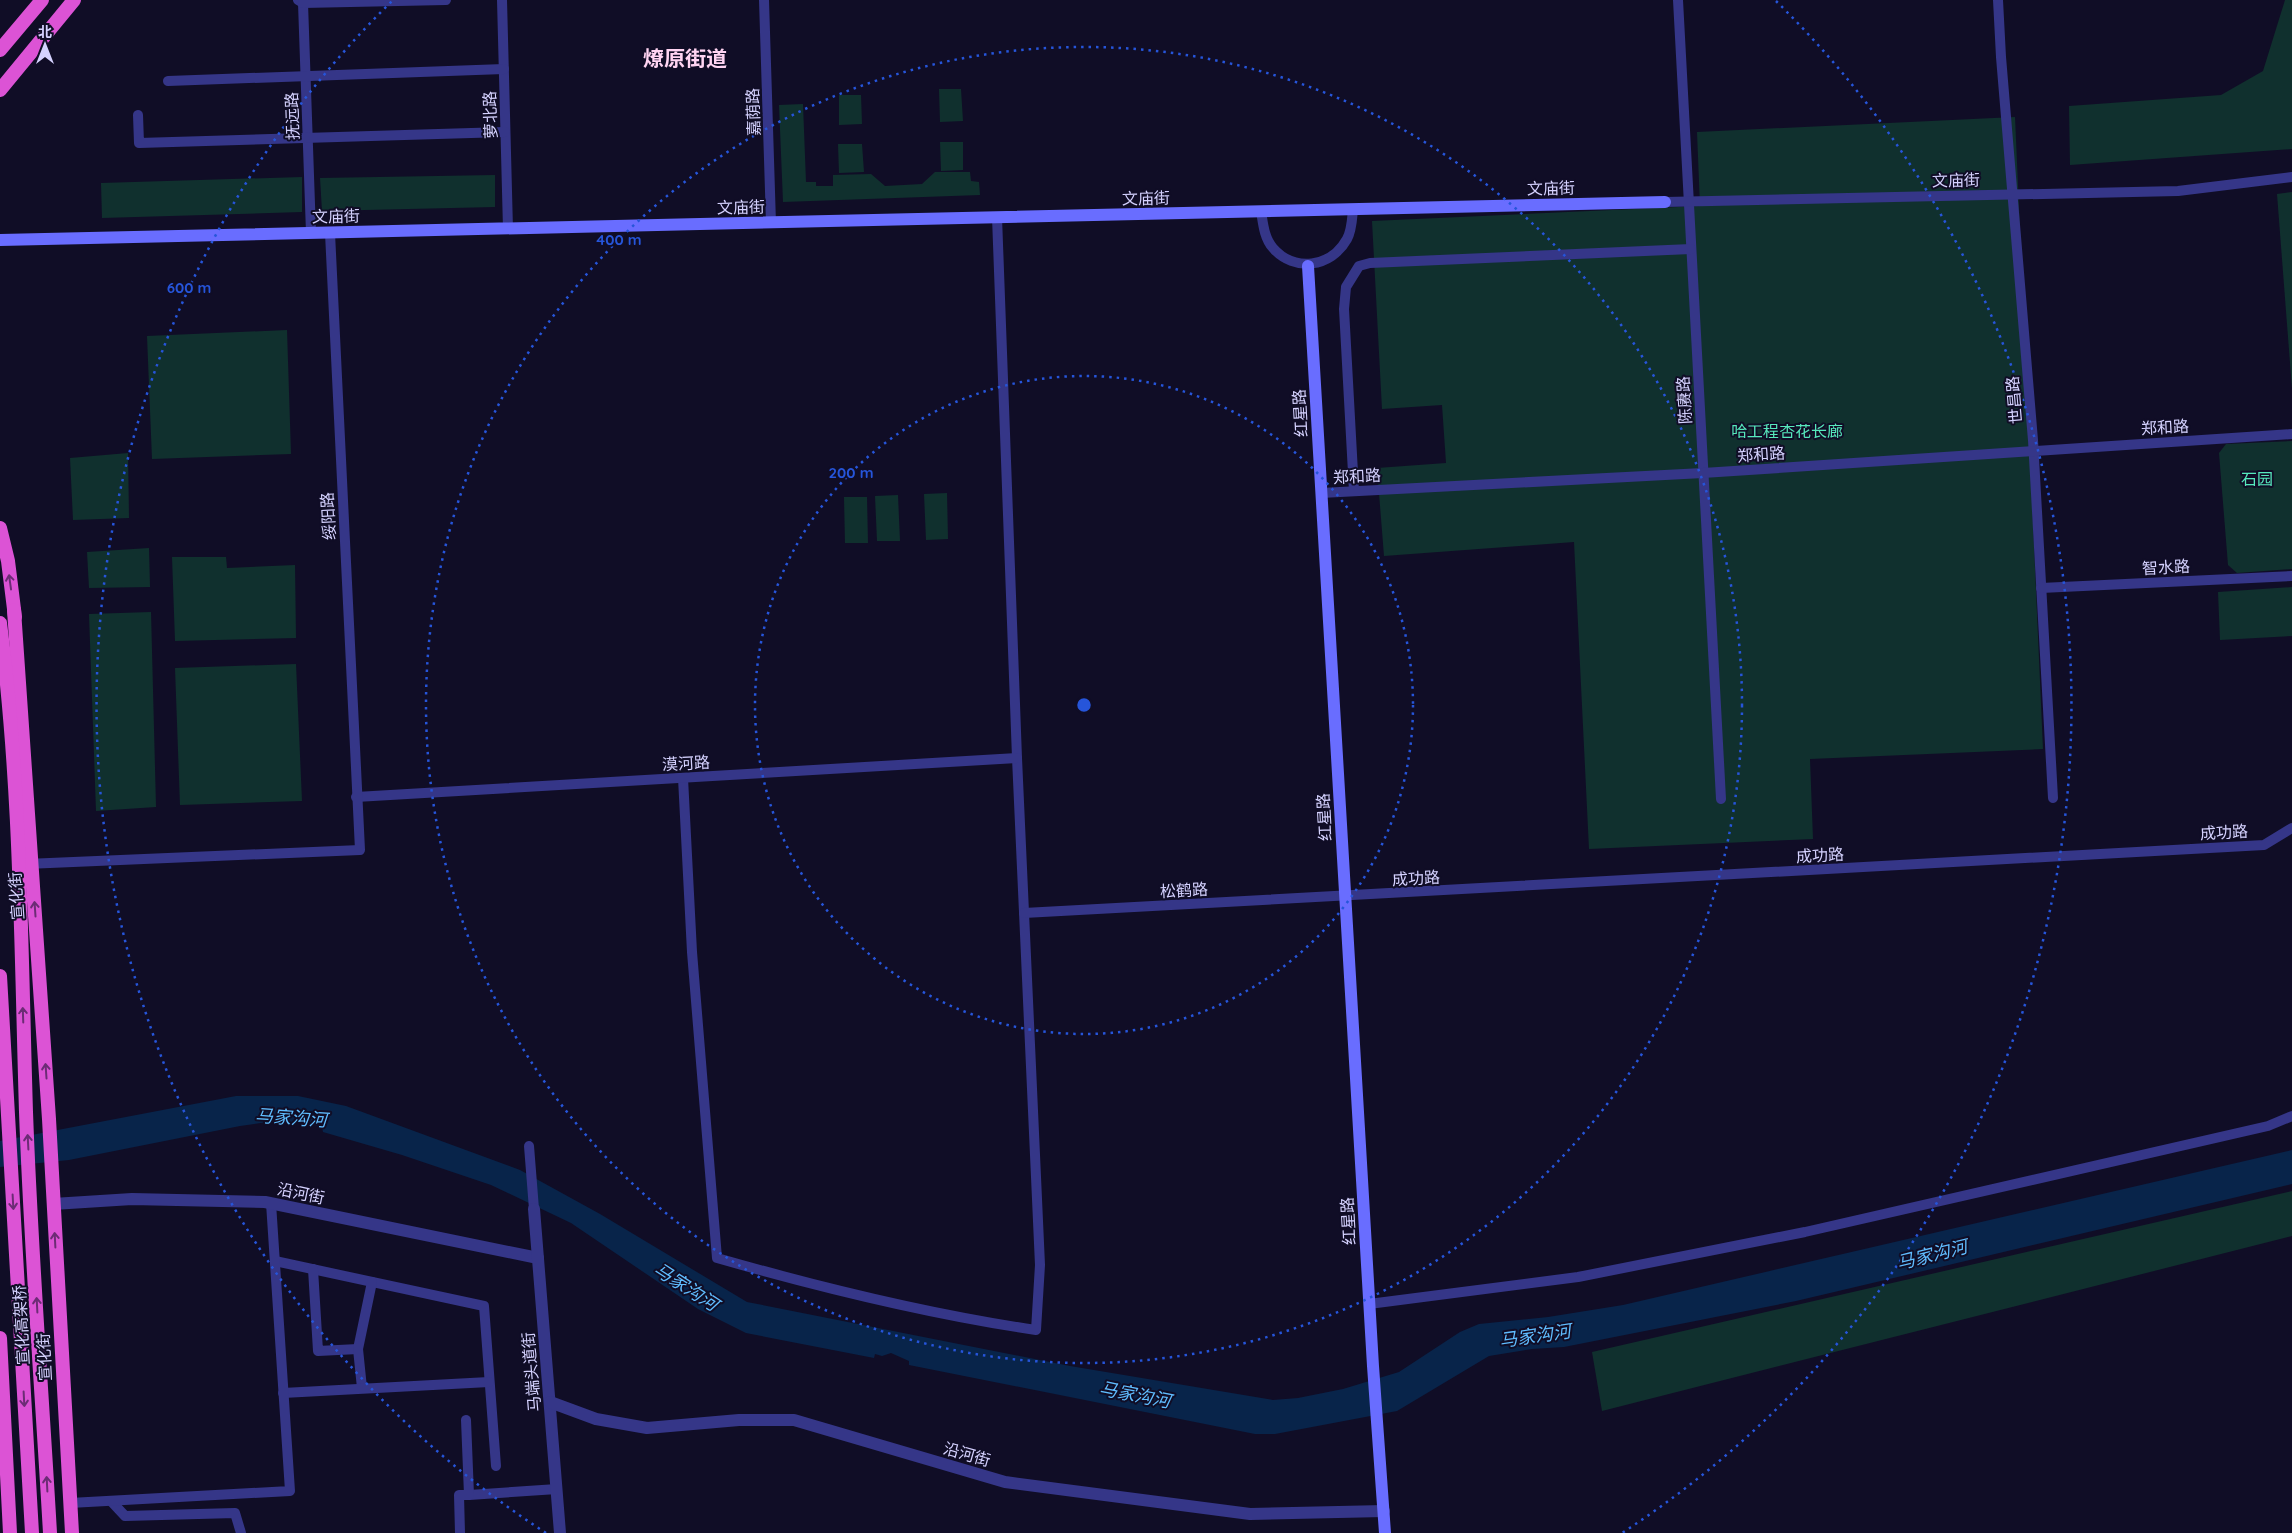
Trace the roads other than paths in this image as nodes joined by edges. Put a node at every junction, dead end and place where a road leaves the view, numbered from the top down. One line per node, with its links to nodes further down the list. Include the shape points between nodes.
1 (42, 0): 9 (highway)
2 (74, 0): 13 (highway)
3 (446, 0): 8 (street)
4 (502, 0): 10 (street, 萝北路)
5 (764, 0): 24 (street, 嘉荫路)
6 (1678, 0): 20 (street, 陈赓路)
7 (1998, 0): 18 (street, 世昌路)
8 (300, 2): 11 (street, 抚远路)
9 (0, 50)
10 (504, 69): 11 (street); 15 (street, 萝北路)
11 (305, 76): 12 (street); 16 (street, 抚远路)
12 (168, 81)
13 (0, 90)
14 (138, 115): 16 (street, via 139,143)
15 (505, 132): 16 (street); 25 (street, 萝北路)
16 (307, 138): 26 (street, 抚远路)
17 (2292, 177): 18 (street, 文庙街, via 2178,191)
18 (2012, 194): 20 (street, 文庙街); 32 (street, 世昌路)
19 (1665, 202): 20 (street, 文庙街); 21 (main road, 文庙街)
20 (1689, 202): 29 (street, 陈赓路)
21 (1353, 209): 22 (main road, 文庙街); 30 (street, via 1347,239 1332,256)
22 (1262, 211): 23 (main road, 文庙街); 30 (street, via 1264,228 1272,248 1290,260)
23 (996, 217): 24 (main road, 文庙街); 41 (street)
24 (771, 223): 25 (main road, 文庙街)
25 (508, 229): 27 (main road, 文庙街)
26 (311, 233): 27 (main road, 文庙街); 28 (main road, 文庙街)
27 (330, 233): 43 (street, 绥阳路)
28 (0, 240)
29 (1691, 249): 33 (street, 陈赓路); 34 (street, via 1360,266 1346,287 1344,309)
30 (1308, 266): 35 (main road, 红星路)
31 (2292, 434): 32 (street, 郑和路)
32 (2033, 450): 33 (street, 郑和路); 38 (street, 世昌路)
33 (1703, 473): 34 (street, 郑和路); 45 (street, 陈赓路)
34 (1354, 491): 35 (street, 郑和路)
35 (1321, 493): 49 (main road, 红星路)
36 (0, 528): 39 (highway, one-way to 36)
37 (2292, 576): 38 (street, 智水路)
38 (2041, 588): 44 (street, 世昌路)
39 (14, 610): 46 (highway, via 19,723); 48 (highway, 宣化街)
40 (0, 623): 46 (highway)
41 (1017, 758): 42 (street, 漠河路); 50 (street)
42 (683, 778): 43 (street, 漠河路); 50 (street, via 692,952 716,1258 805,1284 961,1319 1036,1330 1040,1265)
43 (356, 797): 48 (street, 绥阳路, via 360,850)
44 (2053, 798)
45 (1721, 799)
46 (16, 823): 48 (highway)
47 (2292, 828): 49 (street, 成功路, via 2264,845)
48 (25, 864): 55 (highway, 宣化街, one-way to 48, via 49,1119); 77 (highway, 宣化高架桥, one-way to 48, via 26,1116)
49 (1345, 896): 50 (street, 松鹤路); 61 (main road, 红星路)
50 (1024, 913)
51 (0, 976): 76 (highway, 宣化高架桥, one-way to 76)
52 (2292, 1116): 61 (street, via 2268,1126 1806,1232 1578,1277)
53 (530, 1146): 56 (street)
54 (271, 1203): 55 (street, 沿河街, via 132,1199); 57 (street, 沿河街); 58 (street)
55 (53, 1204): 73 (highway, 宣化街, one-way to 55)
56 (534, 1209): 57 (street, 马端头道街)
57 (538, 1258): 67 (street, 马端头道街)
58 (274, 1261): 59 (street); 66 (street)
59 (312, 1269): 60 (street); 63 (street, via 318,1352)
60 (372, 1282): 63 (street); 64 (street, via 484,1306)
61 (1370, 1304): 74 (main road, 红星路)
62 (0, 1338): 75 (highway)
63 (358, 1349): 65 (street)
64 (489, 1382): 65 (street); 69 (street)
65 (362, 1388): 66 (street)
66 (283, 1393): 72 (street, via 290,1491)
67 (550, 1402): 70 (street, 马端头道街); 74 (street, 沿河街, via 596,1420 647,1428 738,1420 794,1420 1005,1482 1250,1514)
68 (466, 1420): 71 (street)
69 (496, 1466)
70 (557, 1489): 71 (street); 81 (street, 马端头道街)
71 (469, 1495): 80 (street, via 459,1495)
72 (111, 1501): 73 (street); 79 (street, via 125,1516 235,1513)
73 (70, 1503): 78 (highway, 宣化街)
74 (1384, 1511): 82 (main road, 红星路)
75 (10, 1533)
76 (32, 1533)
77 (50, 1533)
78 (72, 1533)
79 (241, 1533)
80 (460, 1533)
81 (560, 1533)
82 (1385, 1533)

